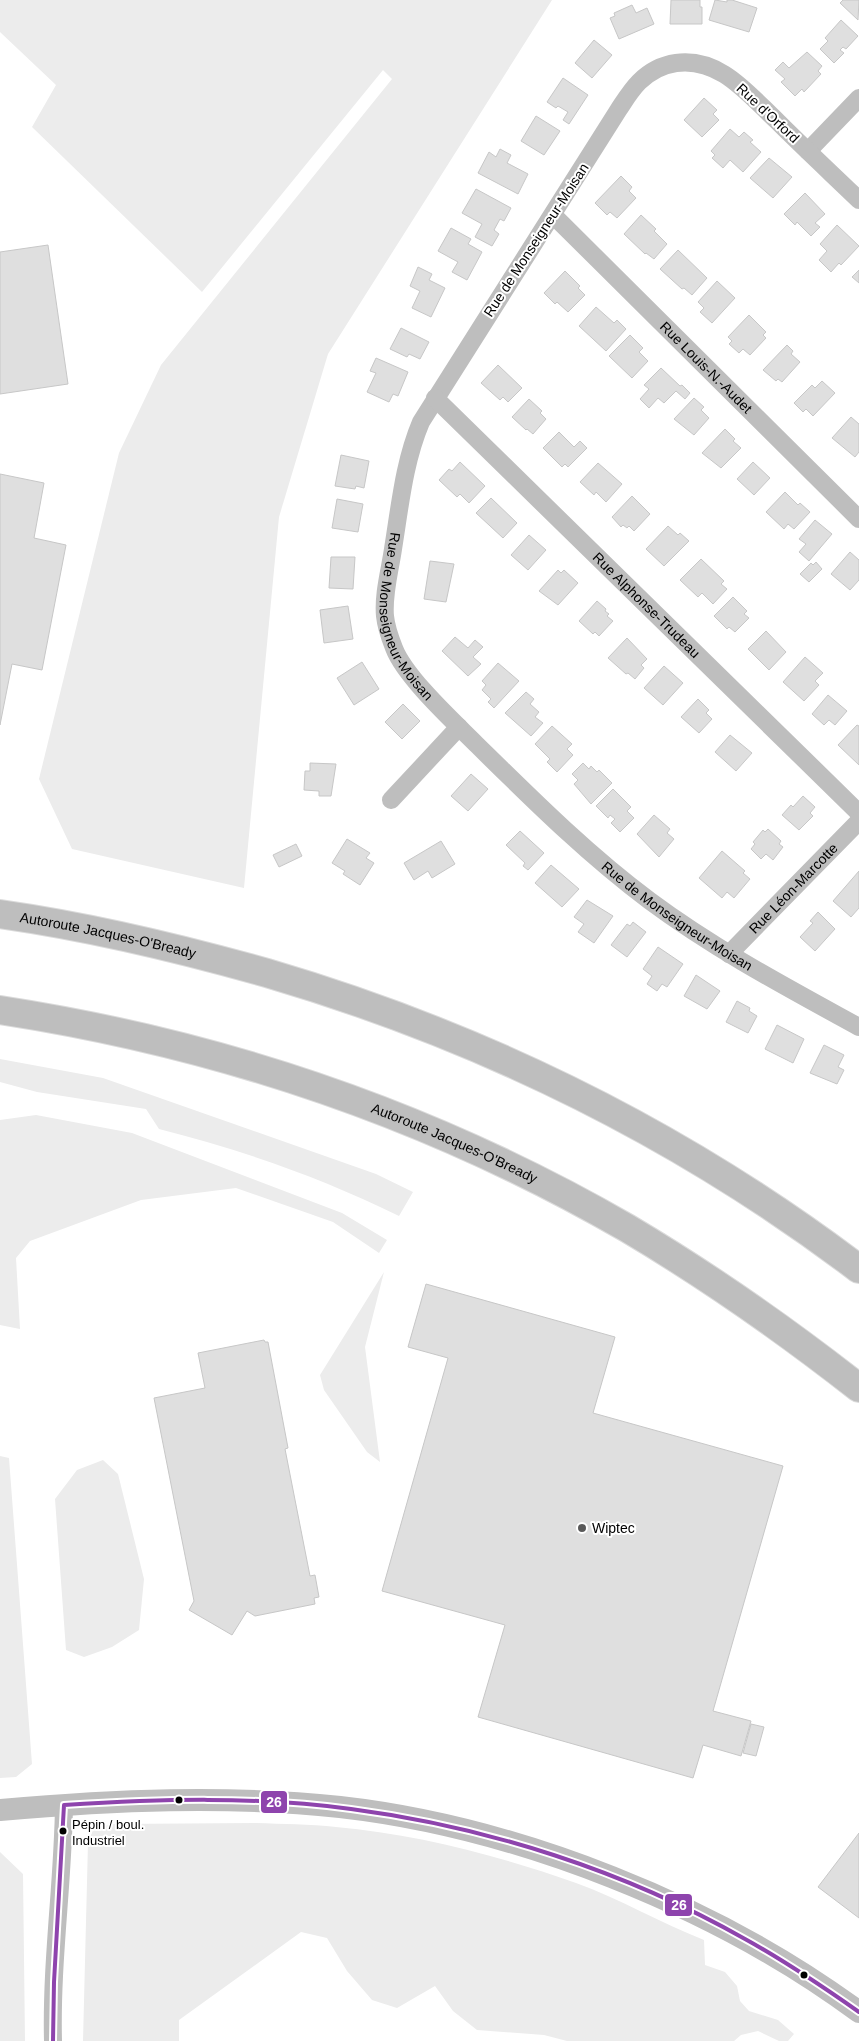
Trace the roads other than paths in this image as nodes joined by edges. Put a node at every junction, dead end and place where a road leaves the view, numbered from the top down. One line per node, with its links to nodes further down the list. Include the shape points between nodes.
1 (659, 68): 3 (street, Rue d'Orford, via 688,62 715,69 740,86); 5 (street, Rue de Monseigneur-Moisan, via 639,82 629,95)
2 (859, 98): 3 (street)
3 (808, 151): 4 (street, Rue d'Orford)
4 (859, 200)
5 (553, 214): 6 (street, Rue de Monseigneur-Moisan); 7 (street, Rue Louis-N.-Audet)
6 (435, 398): 8 (street, Rue de Monseigneur-Moisan, via 421,422 409,456 386,591 385,616 394,650 402,664); 10 (street, Rue Alphonse-Trudeau)
7 (859, 519)
8 (458, 727): 9 (street); 13 (street, Rue de Monseigneur-Moisan, via 550,817 610,870)
9 (391, 800)
10 (859, 813)
11 (859, 821): 13 (street, Rue Léon-Marcotte)
12 (0, 914): 16 (highway, Autoroute Jacques-O'Bready, via 120,935 243,966 365,1004 467,1042 575,1092 678,1148 778,1211)
13 (729, 954): 15 (street, Rue de Monseigneur-Moisan)
14 (0, 1010): 17 (highway, Autoroute Jacques-O'Bready, via 136,1035 228,1058 366,1104 454,1140 565,1194 668,1253 767,1319)
15 (859, 1027)
16 (859, 1269)
17 (859, 1388)
18 (64, 1805): 19 (street); 20 (street, via 180,1799 278,1802 369,1811 499,1840 605,1875 713,1922 786,1962); 21 (street)
19 (0, 1810)
20 (859, 2012)
21 (53, 2041)

